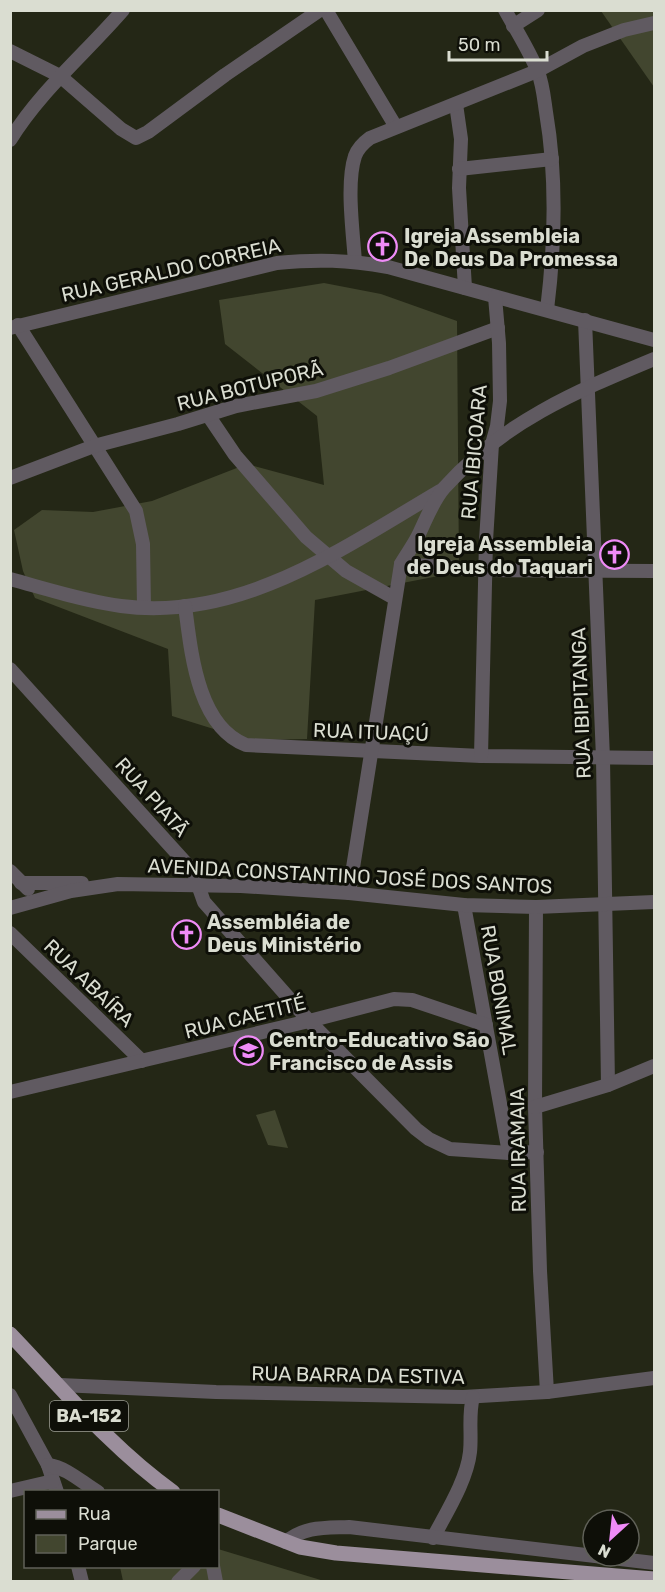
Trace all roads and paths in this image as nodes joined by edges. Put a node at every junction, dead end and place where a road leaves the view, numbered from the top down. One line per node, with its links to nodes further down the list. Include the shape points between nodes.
1 (320, 10): 10 (street, via 140,137 129,135)
2 (326, 10): 12 (street)
3 (505, 10): 7 (street)
4 (538, 10): 7 (street)
5 (123, 11): 10 (street)
6 (654, 23): 9 (street, via 583,46)
7 (513, 27): 9 (street)
8 (10, 51): 10 (street)
9 (537, 71): 11 (street); 14 (street)
10 (60, 76): 13 (street)
11 (456, 104): 12 (street); 15 (street, via 461,139)
12 (396, 127): 16 (street, via 370,138 354,158 351,188)
13 (10, 140)
14 (552, 159): 15 (street); 19 (street, via 552,254)
15 (459, 169): 17 (street)
16 (355, 262): 17 (street, RUA GERALDO CORREIA); 21 (street, RUA GERALDO CORREIA, via 316,259 277,263)
17 (465, 288): 18 (street, RUA GERALDO CORREIA)
18 (495, 297): 19 (street, RUA GERALDO CORREIA); 22 (street, RUA IBICOARA)
19 (547, 310): 20 (street, RUA GERALDO CORREIA)
20 (585, 320): 23 (street, RUA GERALDO CORREIA); 25 (street, RUA IBIPITANGA)
21 (14, 327): 28 (street)
22 (498, 328): 26 (street, RUA BOTUPORÃ, via 316,391); 27 (street, RUA IBICOARA, via 500,401)
23 (654, 340)
24 (654, 359): 25 (street)
25 (588, 387): 27 (street, via 532,416); 34 (street, RUA IBIPITANGA)
26 (208, 415): 28 (street, RUA BOTUPORÃ); 31 (street, via 235,455 298,529)
27 (492, 444): 30 (street); 33 (street, RUA IBICOARA)
28 (94, 446): 29 (street, RUA BOTUPORÃ); 39 (street, via 138,519 143,544)
29 (10, 478)
30 (444, 489): 31 (street); 32 (street)
31 (328, 557): 37 (street); 38 (street, via 258,590)
32 (401, 564): 33 (street); 37 (street)
33 (485, 570): 34 (street); 42 (street, RUA IBICOARA)
34 (596, 572): 35 (street); 43 (street, RUA IBIPITANGA)
35 (654, 572)
36 (10, 579): 39 (street, via 72,596)
37 (394, 598): 41 (street)
38 (184, 606): 39 (street); 41 (street, RUA ITUAÇÚ, via 198,685 227,735 255,747)
39 (144, 607)
40 (10, 669): 47 (street, RUA PIATÃ, via 193,871)
41 (370, 751): 42 (street, RUA ITUAÇÚ); 49 (street)
42 (481, 756): 43 (street, RUA ITUAÇÚ)
43 (603, 758): 44 (street, RUA ITUAÇÚ); 52 (street, RUA IBIPITANGA)
44 (654, 758)
45 (10, 871): 46 (street)
46 (21, 883): 48 (street, via 81,883); 50 (street)
47 (199, 885): 48 (street, AVENIDA CONSTANTINO JOSÉ DOS SANTOS); 49 (street, AVENIDA CONSTANTINO JOSÉ DOS SANTOS); 57 (street, RUA PIATÃ, via 204,902)
48 (92, 887): 50 (street, AVENIDA CONSTANTINO JOSÉ DOS SANTOS)
49 (349, 894): 53 (street, AVENIDA CONSTANTINO JOSÉ DOS SANTOS)
50 (38, 900): 55 (street, AVENIDA CONSTANTINO JOSÉ DOS SANTOS)
51 (654, 902): 52 (street, AVENIDA CONSTANTINO JOSÉ DOS SANTOS)
52 (605, 904): 54 (street, AVENIDA CONSTANTINO JOSÉ DOS SANTOS); 61 (street, RUA IBIPITANGA)
53 (464, 905): 54 (street, AVENIDA CONSTANTINO JOSÉ DOS SANTOS); 58 (street, RUA BONIMAL)
54 (536, 907): 63 (street, RUA IRAMAIA)
55 (10, 908)
56 (10, 933): 59 (street, RUA ABAÍRA)
57 (309, 1022): 58 (street, RUA CAETITÉ, via 394,999 412,1000); 59 (street, RUA CAETITÉ); 65 (street, RUA PIATÃ, via 403,1118 429,1139 460,1150)
58 (486, 1025): 65 (street, RUA BONIMAL)
59 (142, 1061): 62 (street, RUA CAETITÉ)
60 (654, 1066): 61 (street)
61 (608, 1085): 63 (street)
62 (10, 1092)
63 (535, 1107): 64 (street, RUA IRAMAIA)
64 (537, 1152): 65 (street, RUA PIATÃ); 69 (street, RUA IRAMAIA)
65 (508, 1153)
66 (10, 1334): 68 (main road, BA-152)
67 (654, 1378): 69 (street, RUA BARRA DA ESTIVA)
68 (60, 1385): 71 (street, RUA BARRA DA ESTIVA); 75 (main road, BA-152, via 112,1441)
69 (547, 1392): 71 (street, RUA BARRA DA ESTIVA)
70 (10, 1395): 72 (street)
71 (473, 1397): 78 (street, via 468,1465)
72 (48, 1465): 73 (street); 74 (street, via 59,1466)
73 (55, 1486): 76 (street)
74 (96, 1490)
75 (171, 1490)
76 (10, 1491)
77 (219, 1515): 79 (main road)
78 (433, 1538): 79 (street, via 350,1527 304,1530); 80 (street)
79 (286, 1542): 82 (main road, via 336,1553)
80 (654, 1563)
81 (192, 1568): 83 (street)
82 (654, 1579)
83 (178, 1581)

